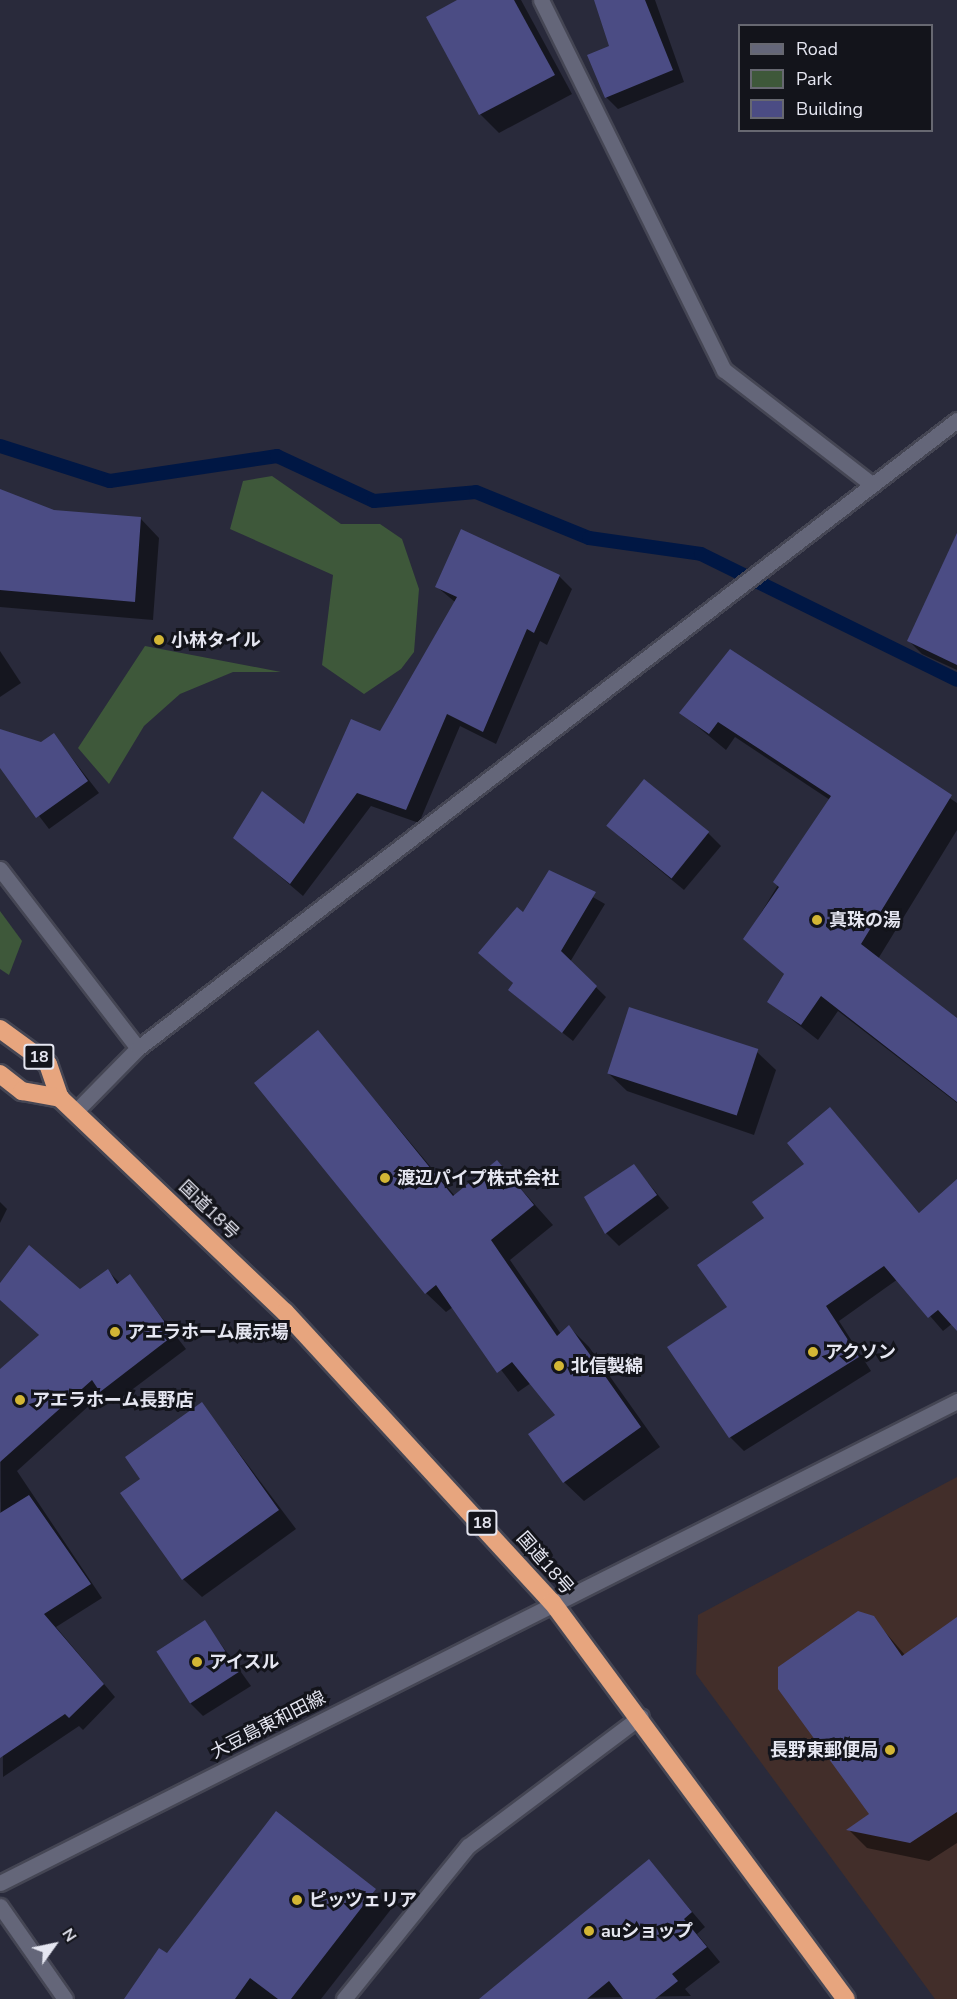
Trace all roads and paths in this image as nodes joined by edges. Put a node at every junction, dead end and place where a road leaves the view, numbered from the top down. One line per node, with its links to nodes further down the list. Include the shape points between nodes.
1 (541, 0): 3 (street, via 724,370)
2 (957, 420): 3 (street)
3 (870, 483): 6 (street)
4 (0, 869): 6 (street)
5 (0, 1029): 8 (highway, 18, via 48,1064)
6 (138, 1048): 9 (street)
7 (0, 1074): 8 (highway, 国道18号 / 18, via 22,1091)
8 (60, 1098): 9 (highway, 国道18号 / 18)
9 (76, 1111): 11 (highway, 国道18号 / 18, via 285,1311)
10 (957, 1401): 11 (street, 大豆島東和田線)
11 (552, 1602): 12 (highway, 国道18号 / 18); 13 (street, 大豆島東和田線)
12 (640, 1716): 16 (street, via 468,1846); 17 (highway, 国道18号 / 18)
13 (0, 1883)
14 (0, 1906): 15 (street)
15 (65, 1999)
16 (344, 1999)
17 (846, 1999)

